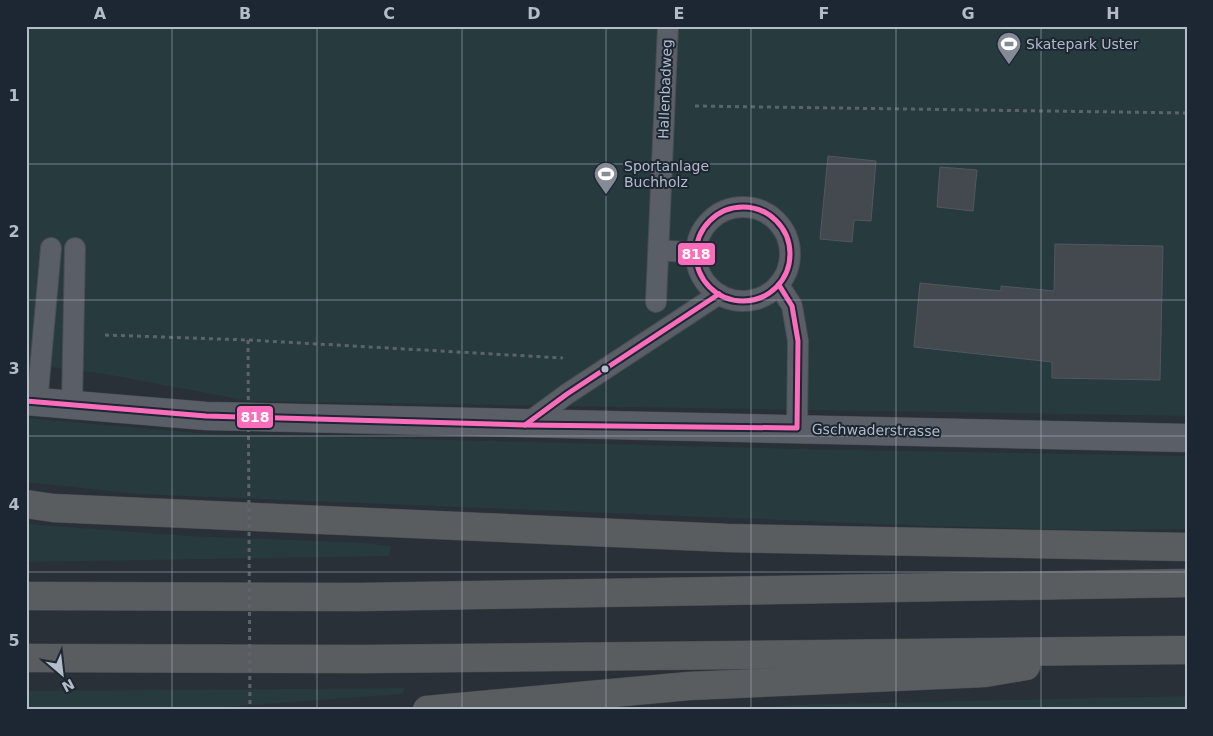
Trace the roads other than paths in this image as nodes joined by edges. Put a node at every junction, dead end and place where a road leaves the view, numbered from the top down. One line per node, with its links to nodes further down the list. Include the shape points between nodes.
1 (668, 26): 4 (lane, Hallenbadweg)
2 (51, 248): 9 (lane)
3 (75, 248): 10 (lane)
4 (659, 250): 5 (lane); 8 (lane, Hallenbadweg)
5 (696, 253): 6 (lane, via 699,237 708,223 721,213 736,208 752,208 768,214 780,225 788,240 789,263); 7 (lane, via 706,284)
6 (779, 285): 7 (lane, via 750,301 734,300); 12 (lane, via 792,306 798,341)
7 (719, 294): 11 (lane)
8 (656, 302)
9 (32, 402): 10 (street, Gschwaderstrasse)
10 (72, 406): 11 (street, Gschwaderstrasse, via 206,416)
11 (525, 425): 12 (street, Gschwaderstrasse)
12 (797, 428): 13 (street, Gschwaderstrasse)
13 (1187, 438)
14 (26, 504): 15 (highway, via 53,508 728,538)
15 (1187, 547)
16 (1187, 583): 17 (highway, via 358,597)
17 (26, 596)
18 (1187, 650): 19 (highway)
19 (1096, 652): 20 (highway, via 375,659); 21 (highway, via 985,673 689,686)
20 (26, 658)
21 (427, 710)

